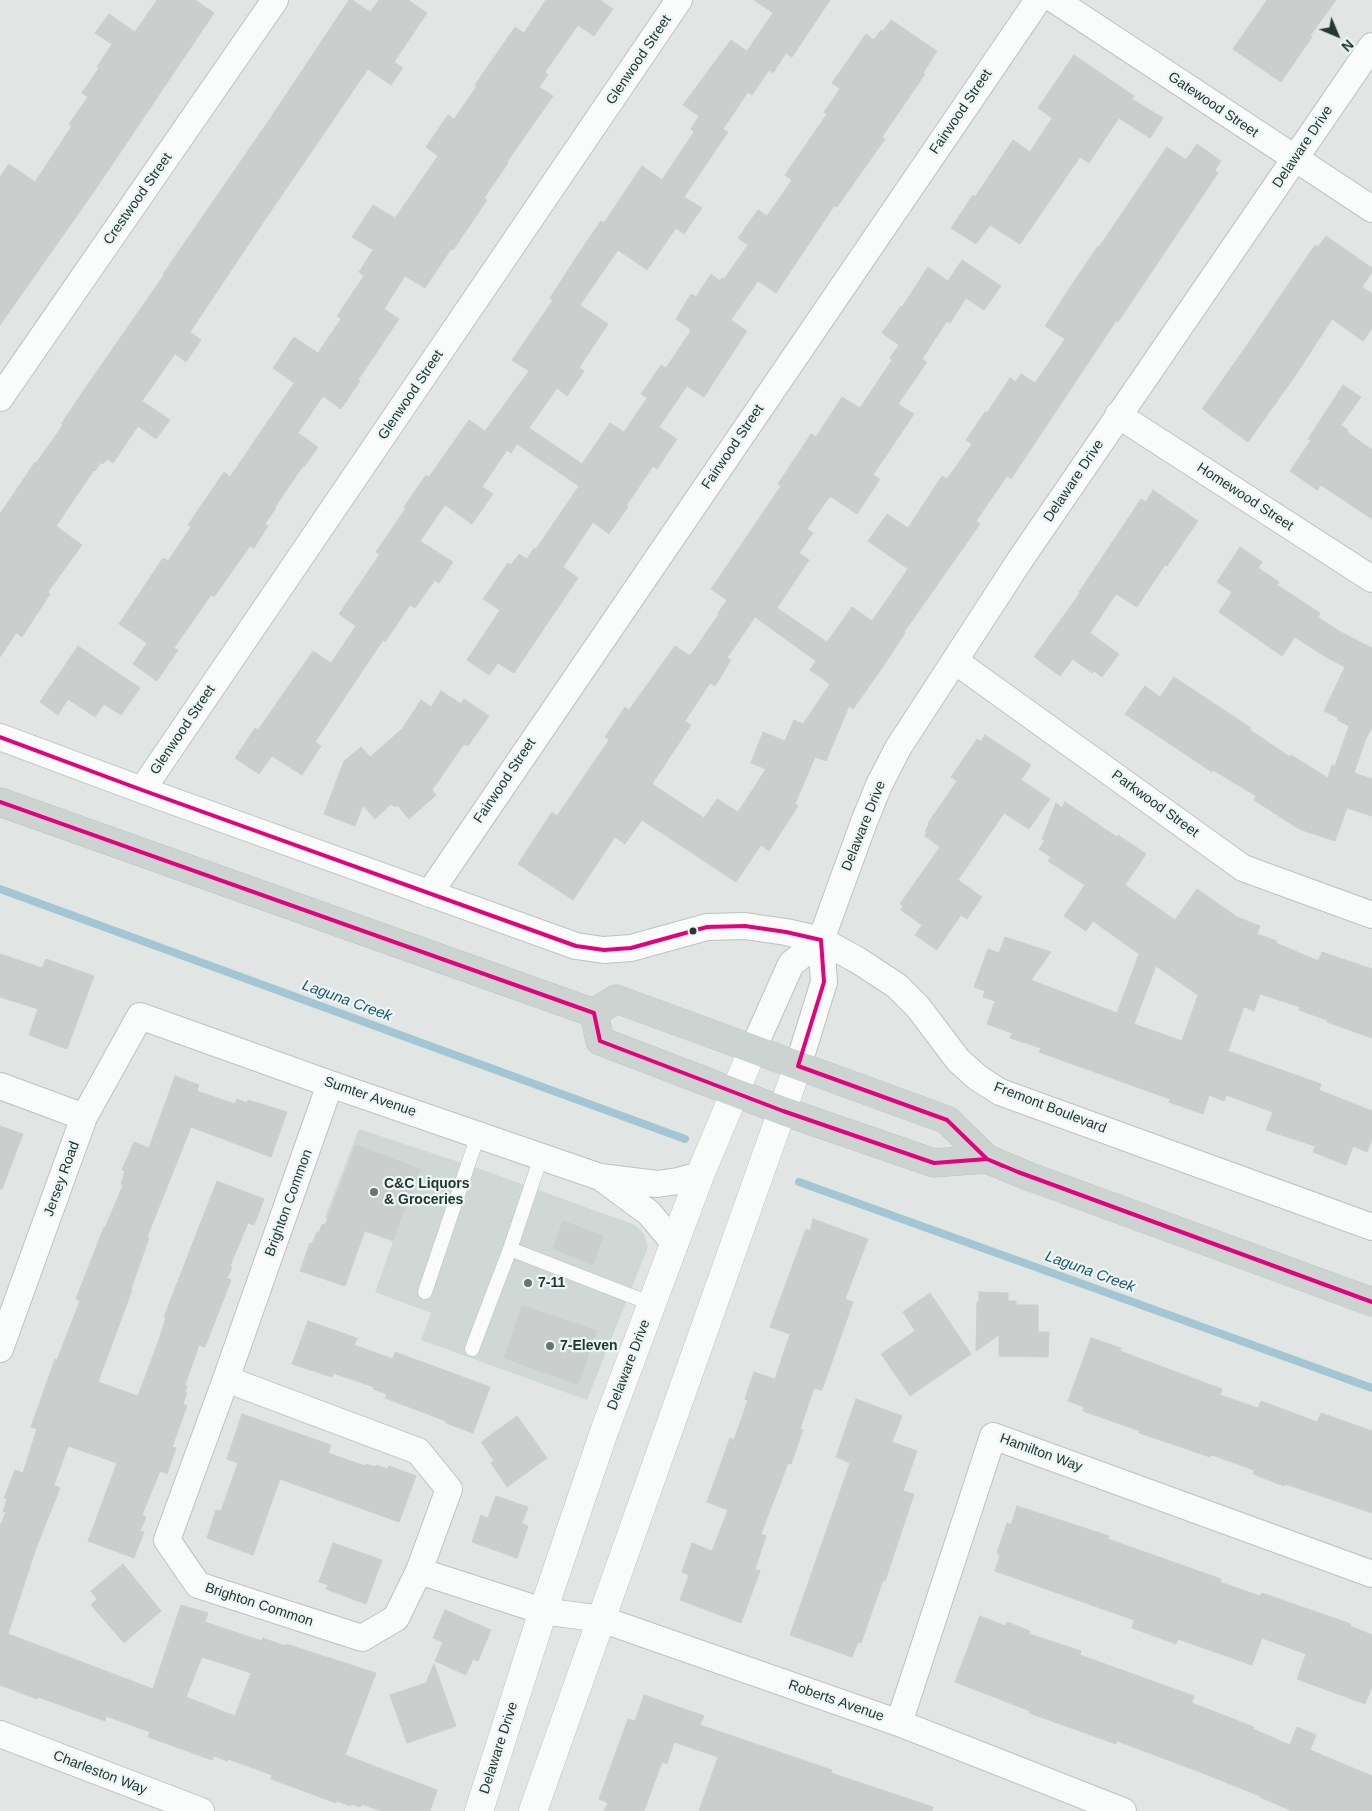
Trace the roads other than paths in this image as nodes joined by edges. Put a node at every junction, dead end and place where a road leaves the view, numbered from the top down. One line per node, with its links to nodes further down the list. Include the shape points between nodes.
1 (275, 0): 8 (street, Crestwood Street)
2 (680, 0): 13 (street, Glenwood Street)
3 (1038, 0): 15 (street, Fairwood Street)
4 (1055, 0): 6 (street, Gatewood Street)
5 (1372, 46): 6 (street, Delaware Drive)
6 (1294, 159): 7 (street, Gatewood Street); 9 (street, Delaware Drive)
7 (1372, 209)
8 (0, 398)
9 (1118, 415): 10 (street, Homewood Street); 11 (street, Delaware Drive)
10 (1372, 579)
11 (955, 660): 16 (street, Parkwood Street, via 1243,868); 17 (street, Delaware Drive, via 898,748 879,785)
12 (0, 737): 13 (street, Fremont Boulevard)
13 (142, 790): 15 (street, Fremont Boulevard)
14 (0, 802): 18 (main road)
15 (428, 894): 17 (street, Fremont Boulevard, via 576,946 604,950 631,948 707,927 745,926)
16 (1372, 915)
17 (821, 940): 20 (street, Delaware Drive, via 791,964); 21 (street, Delaware Drive, via 824,982); 32 (street, Fremont Boulevard, via 897,986 918,1007 958,1060 1000,1092)
18 (594, 1013): 20 (main road, via 616,999); 24 (main road, via 600,1041)
19 (140, 1016): 22 (street, Sumter Avenue); 26 (street, Jersey Road)
20 (753, 1048): 21 (main road); 24 (street, Delaware Drive)
21 (798, 1066): 25 (street, Delaware Drive); 29 (main road, via 947,1120)
22 (330, 1084): 27 (street, Sumter Avenue); 40 (street, Brighton Common)
23 (0, 1086): 26 (street)
24 (735, 1092): 25 (main road); 30 (street, Delaware Drive)
25 (783, 1111): 29 (main road, via 934,1163); 44 (street, Delaware Drive)
26 (84, 1117): 39 (street, Jersey Road)
27 (478, 1135): 28 (street, Sumter Avenue); 35 (lane)
28 (541, 1157): 31 (street, Sumter Avenue); 34 (lane)
29 (987, 1159): 36 (main road)
30 (700, 1174): 31 (street, Sumter Avenue, via 657,1184); 33 (street, Delaware Drive)
31 (600, 1177): 33 (street, Sumter Avenue, via 640,1206)
32 (1372, 1227)
33 (675, 1244): 37 (street, Delaware Drive)
34 (510, 1249): 37 (lane); 38 (lane)
35 (425, 1292)
36 (1372, 1302)
37 (652, 1304): 43 (street, Delaware Drive)
38 (472, 1348)
39 (0, 1349)
40 (226, 1379): 41 (street, Brighton Common, via 418,1451 448,1489); 41 (street, Brighton Common, via 167,1540 198,1585 362,1638 396,1618)
41 (419, 1571): 43 (street)
42 (1372, 1574): 45 (street, Hamilton Way, via 993,1436)
43 (543, 1611): 44 (street, Roberts Avenue); 49 (street, Delaware Drive)
44 (601, 1619): 45 (street, Roberts Avenue); 50 (street, Delaware Drive)
45 (899, 1723): 51 (street, Roberts Avenue)
46 (0, 1734): 47 (street, Charleston Way)
47 (171, 1806): 48 (street, Charleston Way)
48 (201, 1811)
49 (479, 1811)
50 (533, 1811)
51 (1123, 1811)

